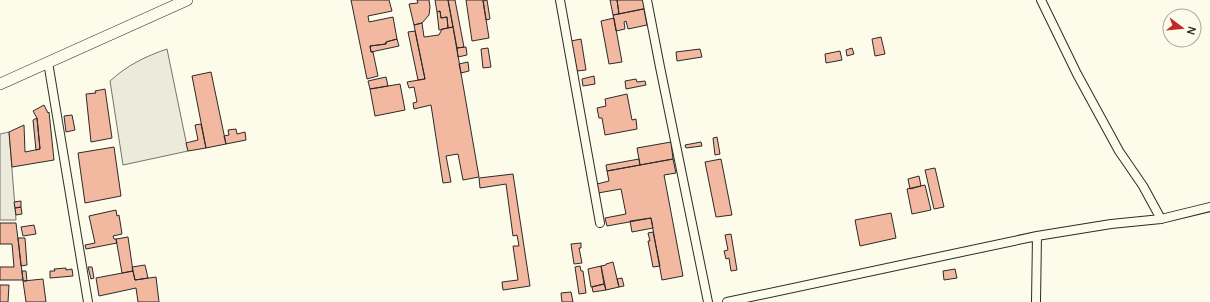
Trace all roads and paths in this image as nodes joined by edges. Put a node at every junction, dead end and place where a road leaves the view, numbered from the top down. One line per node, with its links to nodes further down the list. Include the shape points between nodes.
1 (187, 0): 5 (main road)
2 (560, 0): 9 (street)
3 (647, 0): 12 (street)
4 (1041, 0): 8 (street, via 1119,151 1143,186)
5 (48, 62): 6 (main road); 11 (street)
6 (0, 84)
7 (1210, 207): 8 (street)
8 (1161, 219): 10 (street)
9 (600, 223)
10 (1037, 236): 13 (street); 14 (street)
11 (88, 302)
12 (708, 302)
13 (727, 302)
14 (1036, 302)

